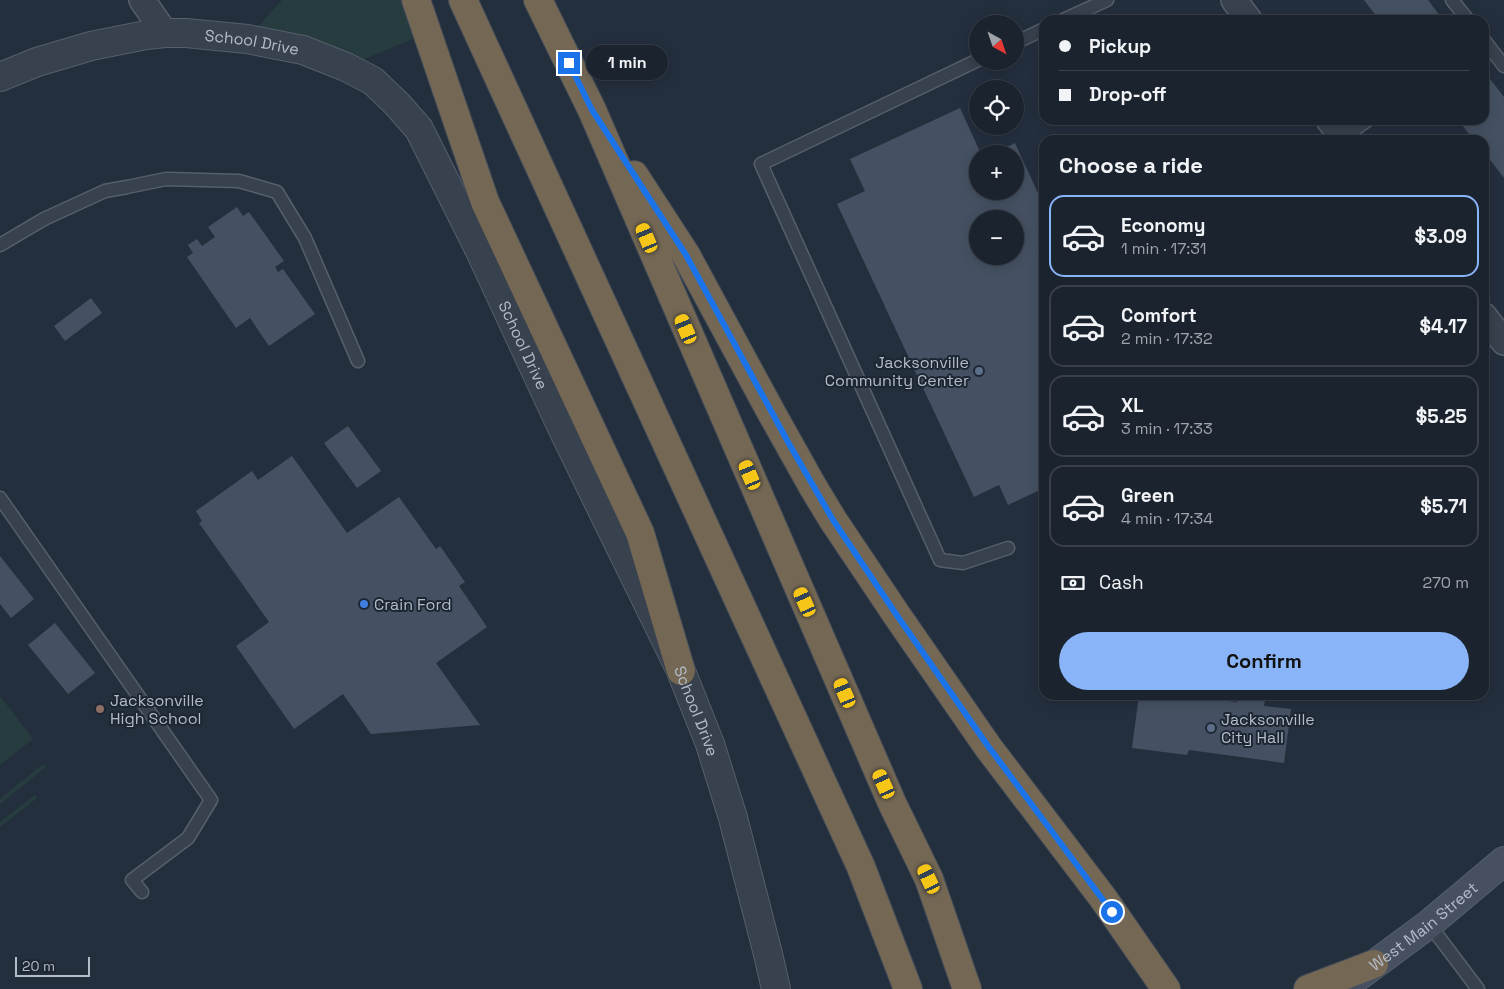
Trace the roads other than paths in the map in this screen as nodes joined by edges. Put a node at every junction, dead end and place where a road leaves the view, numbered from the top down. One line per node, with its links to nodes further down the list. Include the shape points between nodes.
1 (142, 0): 12 (street)
2 (416, 0): 27 (highway, via 485,202 640,533)
3 (463, 0): 34 (highway, via 861,867)
4 (538, 0): 18 (highway)
5 (1107, 0): 8 (lane)
6 (1234, 0): 9 (street)
7 (1452, 0): 10 (lane)
8 (1075, 15)
9 (1245, 15)
10 (1464, 15)
11 (1039, 31): 13 (lane)
12 (165, 33): 17 (street, School Drive, via 90,46); 27 (street, School Drive, via 247,39 303,50 373,82 419,129)
13 (1024, 38)
14 (1489, 46): 16 (lane)
15 (969, 64): 26 (lane, via 761,164 940,560 962,563)
16 (1504, 66)
17 (0, 77)
18 (592, 110): 32 (highway, via 686,255 833,520 988,746 1103,898); 35 (highway, via 892,803 929,879)
19 (1357, 125): 20 (lane)
20 (1339, 133)
21 (0, 245): 24 (lane, via 44,219 105,191 166,179 239,181 277,192 305,238)
22 (1489, 322): 23 (street)
23 (1504, 342)
24 (358, 361)
25 (0, 498): 29 (lane, via 211,800 188,838 132,880)
26 (1008, 548)
27 (681, 671): 33 (street, School Drive, via 710,744 733,818)
28 (1504, 861): 30 (main road, West Main Street)
29 (142, 892)
30 (1428, 924): 31 (main road, West Main Street); 39 (lane)
31 (1374, 964): 37 (highway); 38 (main road, West Main Street)
32 (1159, 979): 36 (highway)
33 (776, 989)
34 (908, 989)
35 (967, 989)
36 (1180, 989)
37 (1308, 989)
38 (1341, 989)
39 (1478, 989)

